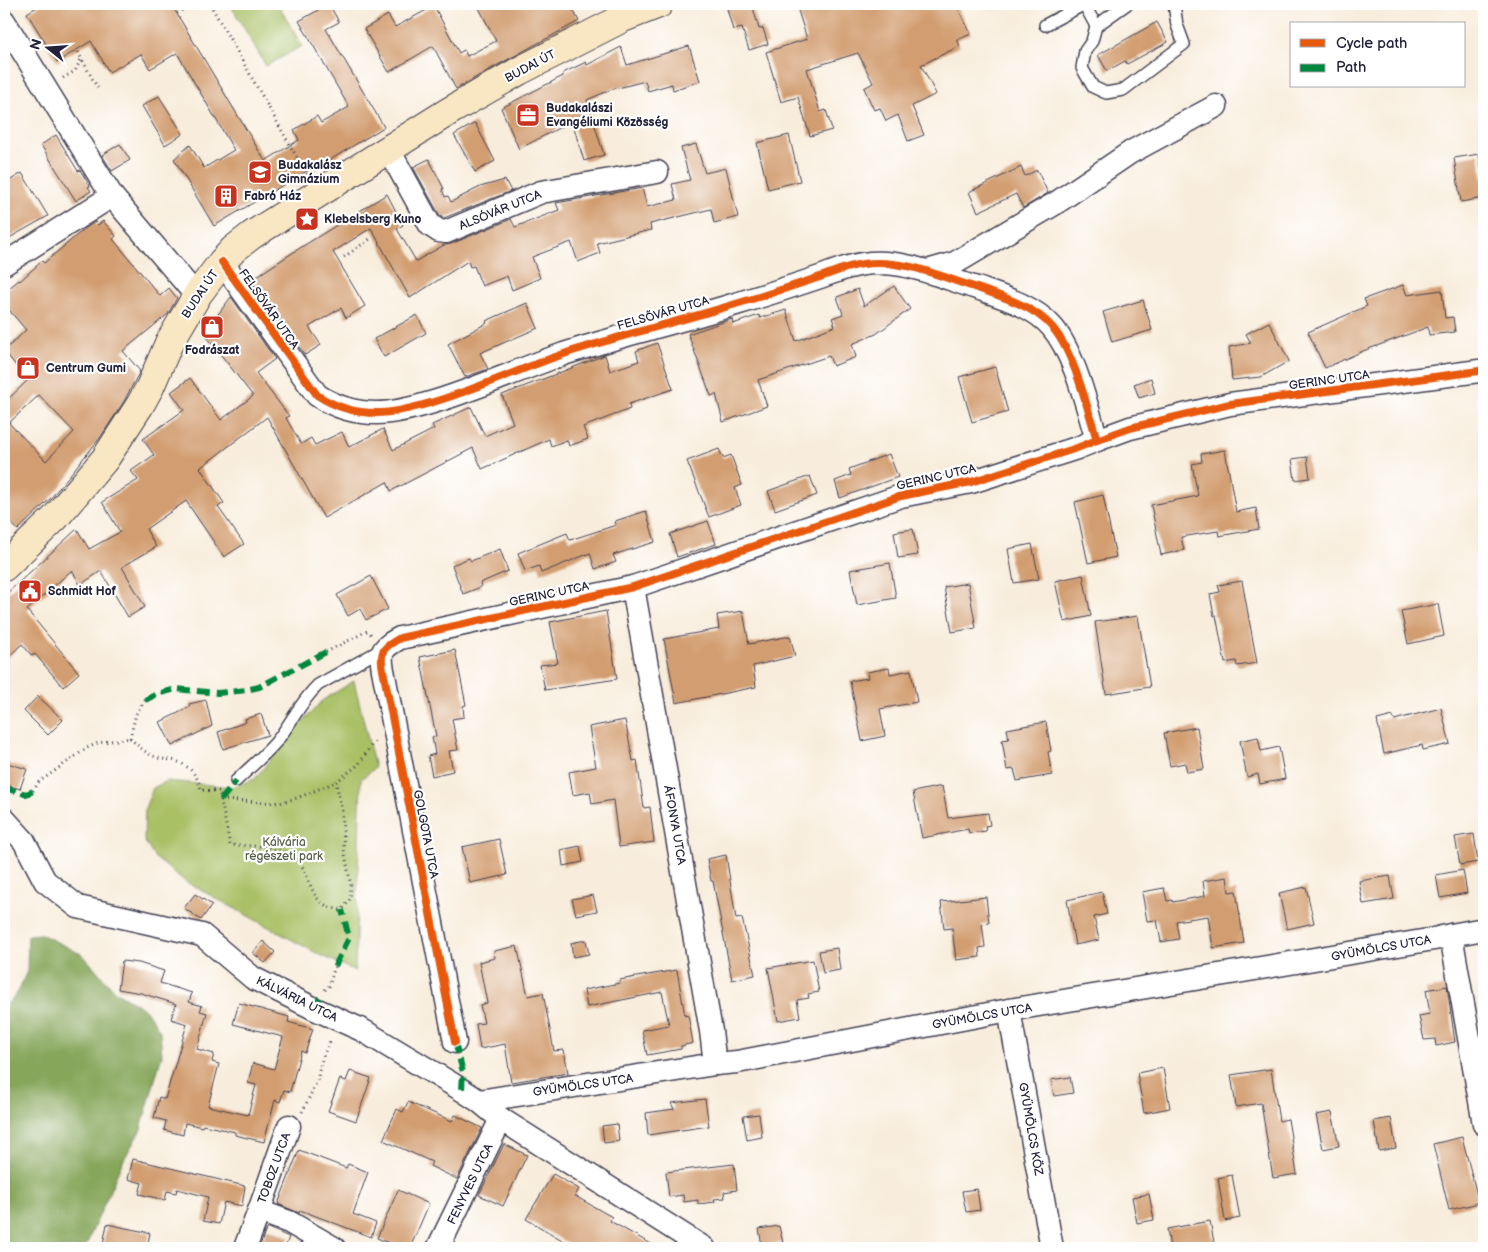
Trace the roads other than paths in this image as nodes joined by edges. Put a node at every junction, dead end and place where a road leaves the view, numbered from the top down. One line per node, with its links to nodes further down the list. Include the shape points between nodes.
1 (660, 4): 9 (main road, BUDAI ÚT, via 623,18 519,71)
2 (1084, 4): 6 (lane); 7 (lane)
3 (1127, 4): 7 (lane)
4 (1174, 4): 7 (lane, via 1184,44 1123,90 1106,93 1093,87 1082,68 1084,51 1092,41)
5 (4, 21): 11 (street)
6 (1045, 25)
7 (1096, 26)
8 (1216, 106): 14 (street, via 1131,152 955,263)
9 (389, 150): 10 (street, ALSÓVÁR UTCA, via 430,225 446,232 541,192); 12 (main road, BUDAI ÚT, via 252,235)
10 (657, 172)
11 (112, 196): 13 (street); 15 (street)
12 (222, 262): 14 (street, FELSŐVÁR UTCA, via 318,395 327,402 350,410 377,413 452,396 563,354 706,314 843,269 880,263); 15 (main road, BUDAI ÚT)
13 (4, 264)
14 (927, 271): 17 (street, FELSŐVÁR UTCA, via 1018,304 1037,313 1053,328 1079,382)
15 (198, 294): 18 (main road, BUDAI ÚT, via 169,343 140,405 105,458 55,518)
16 (1482, 371): 17 (street, GERINC UTCA, via 1230,404 1130,428)
17 (1097, 440): 19 (street, GERINC UTCA, via 971,482 901,496)
18 (4, 566)
19 (633, 587): 20 (street, GERINC UTCA); 27 (street, ÁFONYA UTCA, via 712,1031)
20 (393, 643): 21 (lane, via 318,685 275,743); 26 (street, GOLGOTA UTCA, via 381,658)
21 (236, 780)
22 (4, 820): 28 (street, KÁLVÁRIA UTCA, via 24,841 45,881 78,907 202,935 253,978 362,1030)
23 (1484, 929): 24 (street, GYÜMÖLCS UTCA)
24 (1450, 935): 25 (street, GYÜMÖLCS UTCA); 30 (street)
25 (1009, 1010): 27 (street, GYÜMÖLCS UTCA); 37 (street, GYÜMÖLCS KÖZ)
26 (455, 1042)
27 (715, 1064): 28 (street, GYÜMÖLCS UTCA)
28 (479, 1101): 29 (street, KÁLVÁRIA UTCA)
29 (501, 1119): 35 (street, FENYVES UTCA); 36 (street)
30 (1484, 1124)
31 (289, 1126): 32 (street, TOBOZ UTCA)
32 (259, 1211): 33 (street); 34 (street, via 289,1222)
33 (244, 1248)
34 (334, 1248)
35 (438, 1248)
36 (704, 1248)
37 (1052, 1248)

